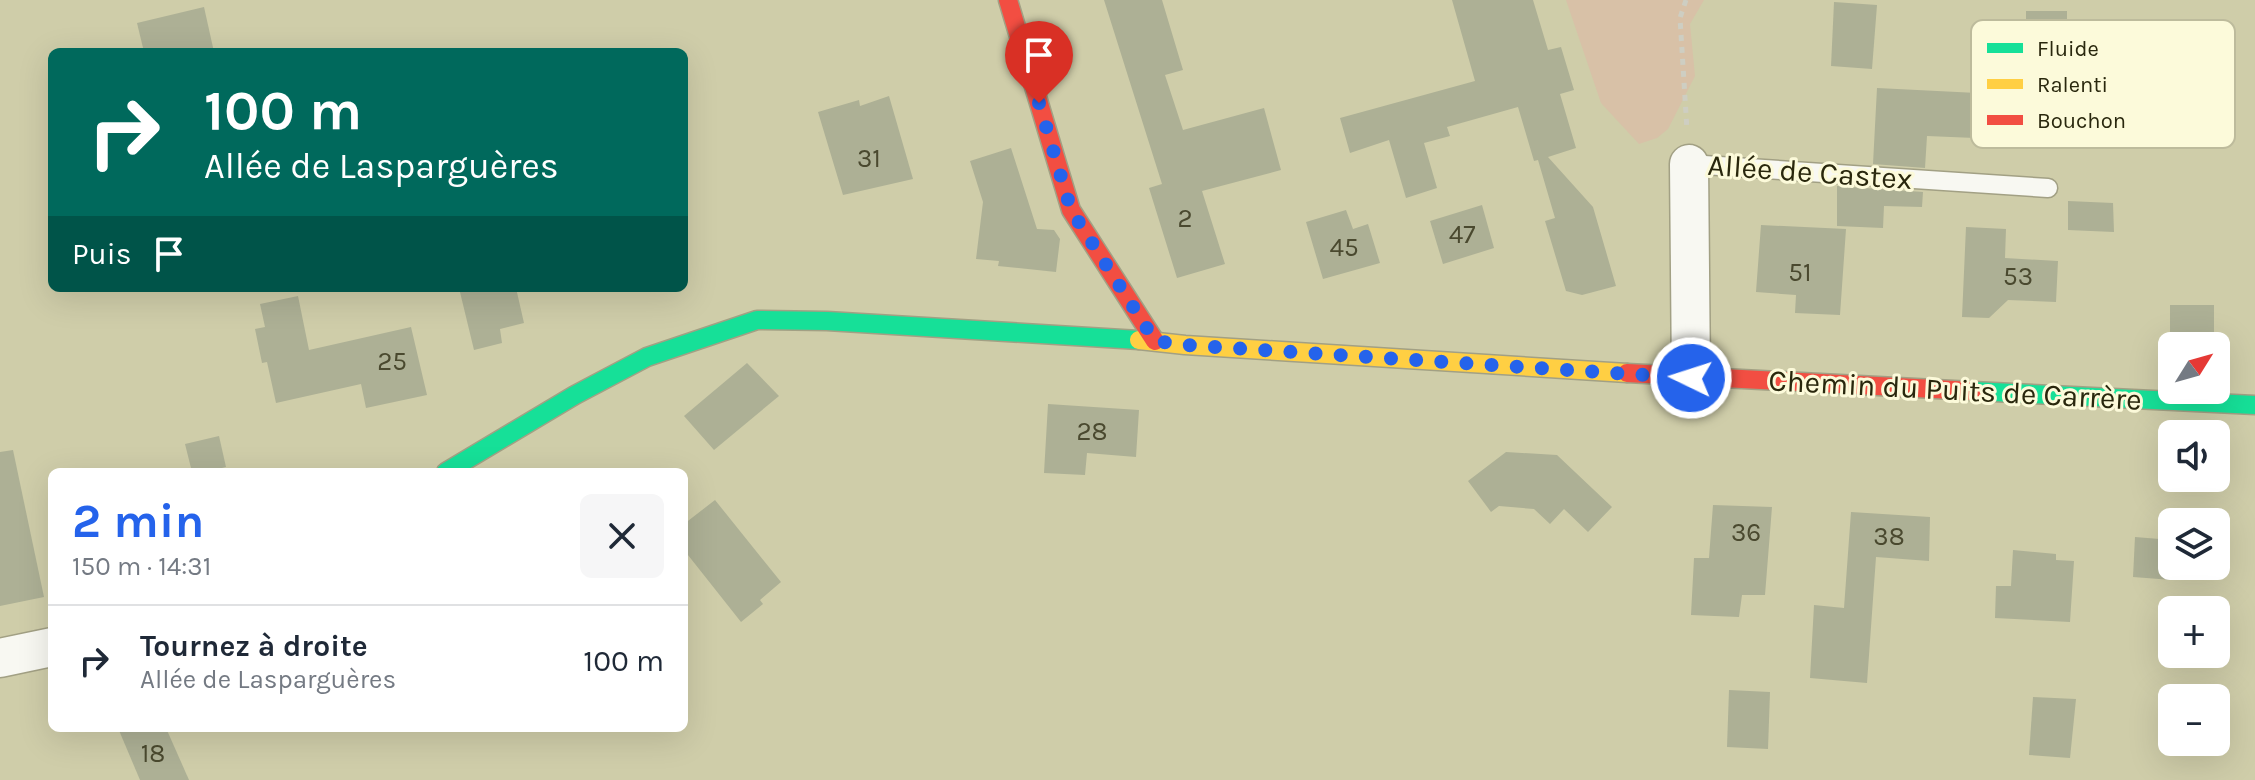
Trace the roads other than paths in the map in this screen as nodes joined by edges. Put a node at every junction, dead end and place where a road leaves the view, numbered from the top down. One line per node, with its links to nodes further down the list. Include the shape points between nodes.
1 (1008, 0): 4 (street, via 1071,210)
2 (1689, 164): 3 (lane, Allée de Castex); 5 (street, Allée de Castex)
3 (2048, 188)
4 (1155, 341): 5 (street, Chemin du Puits de Carrère); 7 (street, Chemin du Puits de Carrère, via 757,320 647,357)
5 (1691, 378): 6 (street, Chemin du Puits de Carrère)
6 (2255, 405)
7 (453, 468)
8 (48, 648): 9 (street)
9 (0, 658)

